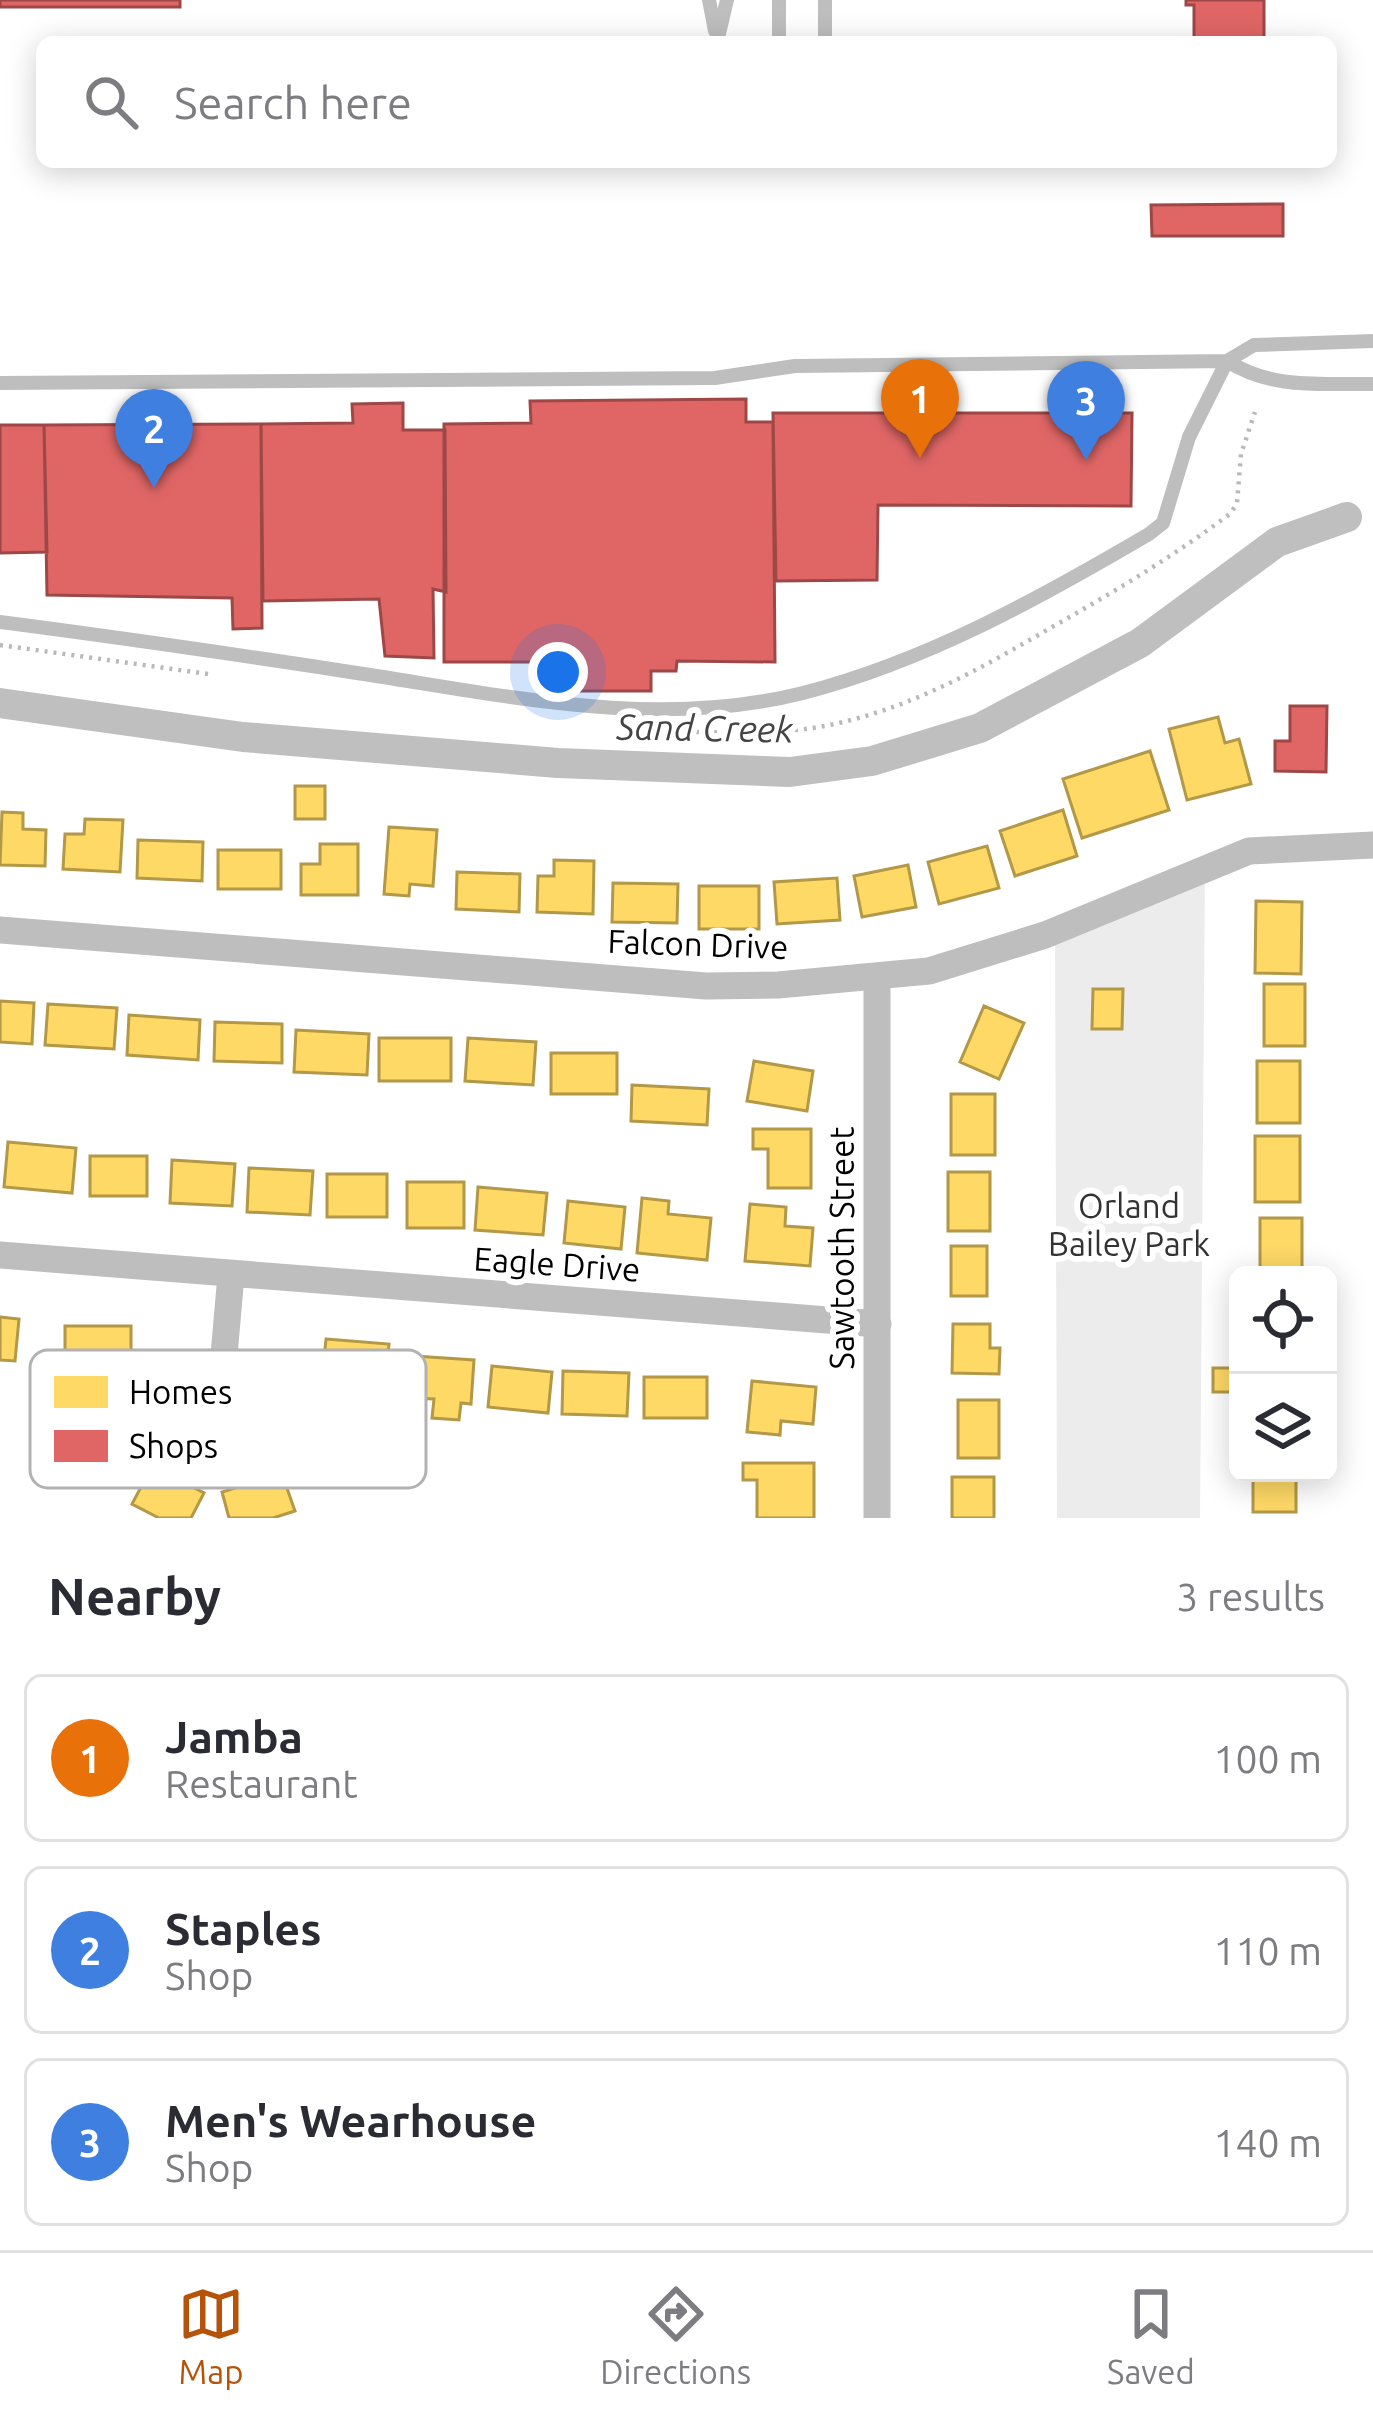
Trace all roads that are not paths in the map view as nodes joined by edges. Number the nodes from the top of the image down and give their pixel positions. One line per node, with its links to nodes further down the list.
1 (710, 0): 5 (lane)
2 (727, 0): 6 (lane)
3 (779, 0): 7 (lane)
4 (825, 0): 8 (lane)
5 (715, 36)
6 (718, 36)
7 (779, 36)
8 (825, 36)
9 (1373, 341): 10 (lane)
10 (1227, 361): 11 (lane); 12 (lane); 13 (lane)
11 (0, 383)
12 (1373, 384)
13 (0, 622)
14 (1373, 845): 16 (street, Falcon Drive)
15 (0, 930): 16 (street, Falcon Drive)
16 (878, 977): 19 (street, Sawtooth Street)
17 (0, 1255): 18 (street, Eagle Drive)
18 (231, 1275): 19 (street, Eagle Drive); 20 (street)
19 (878, 1324): 21 (street, Sawtooth Street)
20 (224, 1350)
21 (877, 1518)

